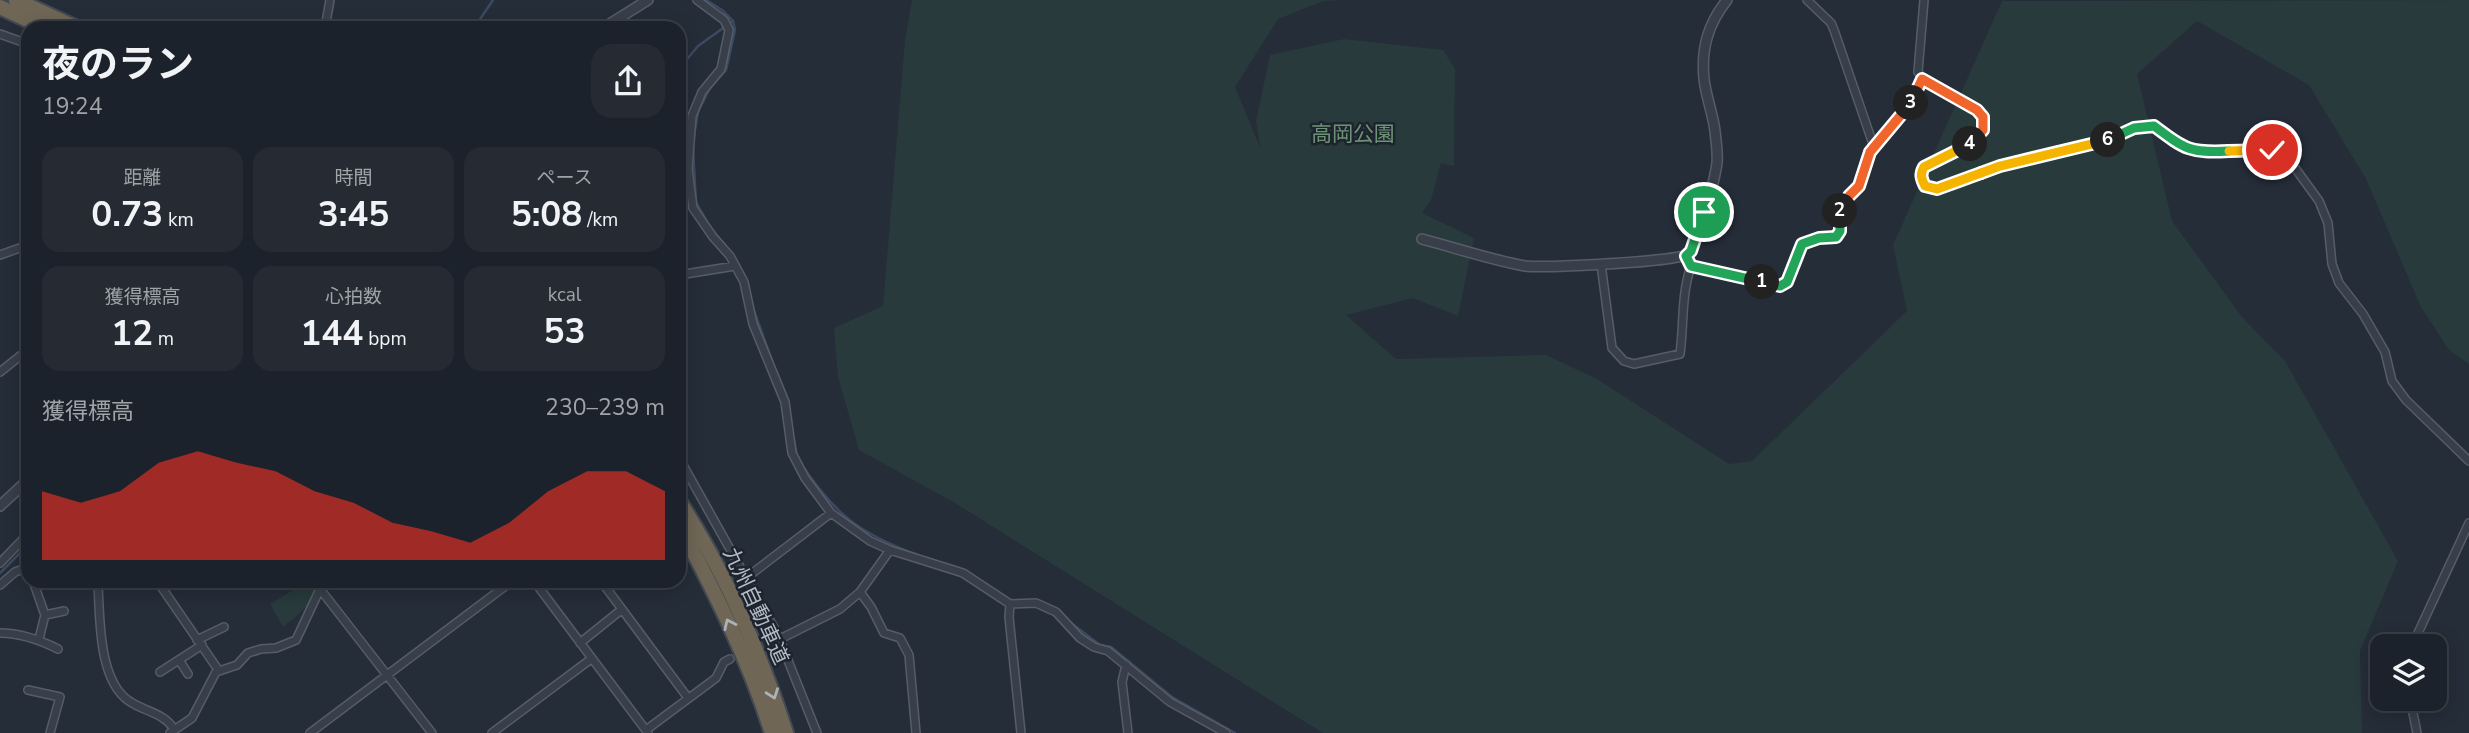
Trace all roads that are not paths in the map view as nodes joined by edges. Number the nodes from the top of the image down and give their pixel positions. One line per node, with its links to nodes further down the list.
1 (16, 0): 10 (highway)
2 (330, 0): 11 (street)
3 (648, 0): 12 (street)
4 (697, 0): 22 (street)
5 (1727, 0): 20 (street)
6 (1807, 0): 16 (street)
7 (1924, 0): 15 (street)
8 (0, 7): 9 (highway)
9 (30, 21)
10 (62, 21)
11 (326, 21)
12 (614, 21)
13 (0, 34): 14 (street)
14 (21, 42)
15 (1922, 79): 16 (street); 27 (street)
16 (1874, 147): 23 (street)
17 (1422, 239): 21 (street)
18 (21, 248): 19 (street)
19 (0, 255)
20 (1686, 256): 21 (street); 23 (street)
21 (1601, 264): 23 (street)
22 (735, 266): 24 (street); 32 (street)
23 (1691, 266)
24 (686, 274)
25 (21, 358): 26 (street)
26 (0, 372)
27 (2469, 461)
28 (686, 471): 39 (street)
29 (21, 486): 30 (street)
30 (0, 506)
31 (686, 512): 80 (highway, 九州自動車道, one-way to 80)
32 (831, 513): 36 (street); 39 (street)
33 (2469, 523): 55 (street)
34 (686, 538): 79 (highway, 九州自動車道, one-way to 34)
35 (21, 541): 37 (street)
36 (890, 550): 48 (street); 49 (street)
37 (0, 563)
38 (21, 570): 40 (street)
39 (746, 578): 56 (street)
40 (0, 586)
41 (35, 588): 52 (street)
42 (98, 588): 73 (street)
43 (162, 588): 59 (street)
44 (503, 588): 69 (street)
45 (539, 588): 60 (street)
46 (606, 588): 50 (street)
47 (320, 589): 66 (street); 69 (street)
48 (860, 592): 56 (street); 82 (street)
49 (1010, 604): 65 (street); 83 (street)
50 (621, 610): 60 (street); 71 (street)
51 (64, 611): 52 (street)
52 (45, 615): 58 (street)
53 (224, 627): 59 (street)
54 (0, 633): 58 (street)
55 (2418, 634)
56 (779, 636): 57 (street); 81 (street)
57 (767, 638)
58 (39, 639): 61 (street)
59 (200, 642): 64 (street); 66 (street)
60 (580, 643): 62 (street)
61 (58, 649)
62 (591, 659): 74 (street); 78 (street)
63 (730, 659): 71 (street)
64 (179, 660): 67 (street); 68 (street)
65 (1125, 665): 84 (street); 85 (street)
66 (219, 671): 73 (street)
67 (160, 672)
68 (188, 674)
69 (387, 674): 76 (street); 77 (street)
70 (28, 690): 75 (street)
71 (688, 698): 74 (street)
72 (2413, 711): 86 (street)
73 (172, 731)
74 (647, 732)
75 (50, 733)
76 (310, 733)
77 (432, 733)
78 (492, 733)
79 (772, 733)
80 (786, 733)
81 (817, 733)
82 (916, 733)
83 (1021, 733)
84 (1128, 733)
85 (1226, 733)
86 (2417, 733)

